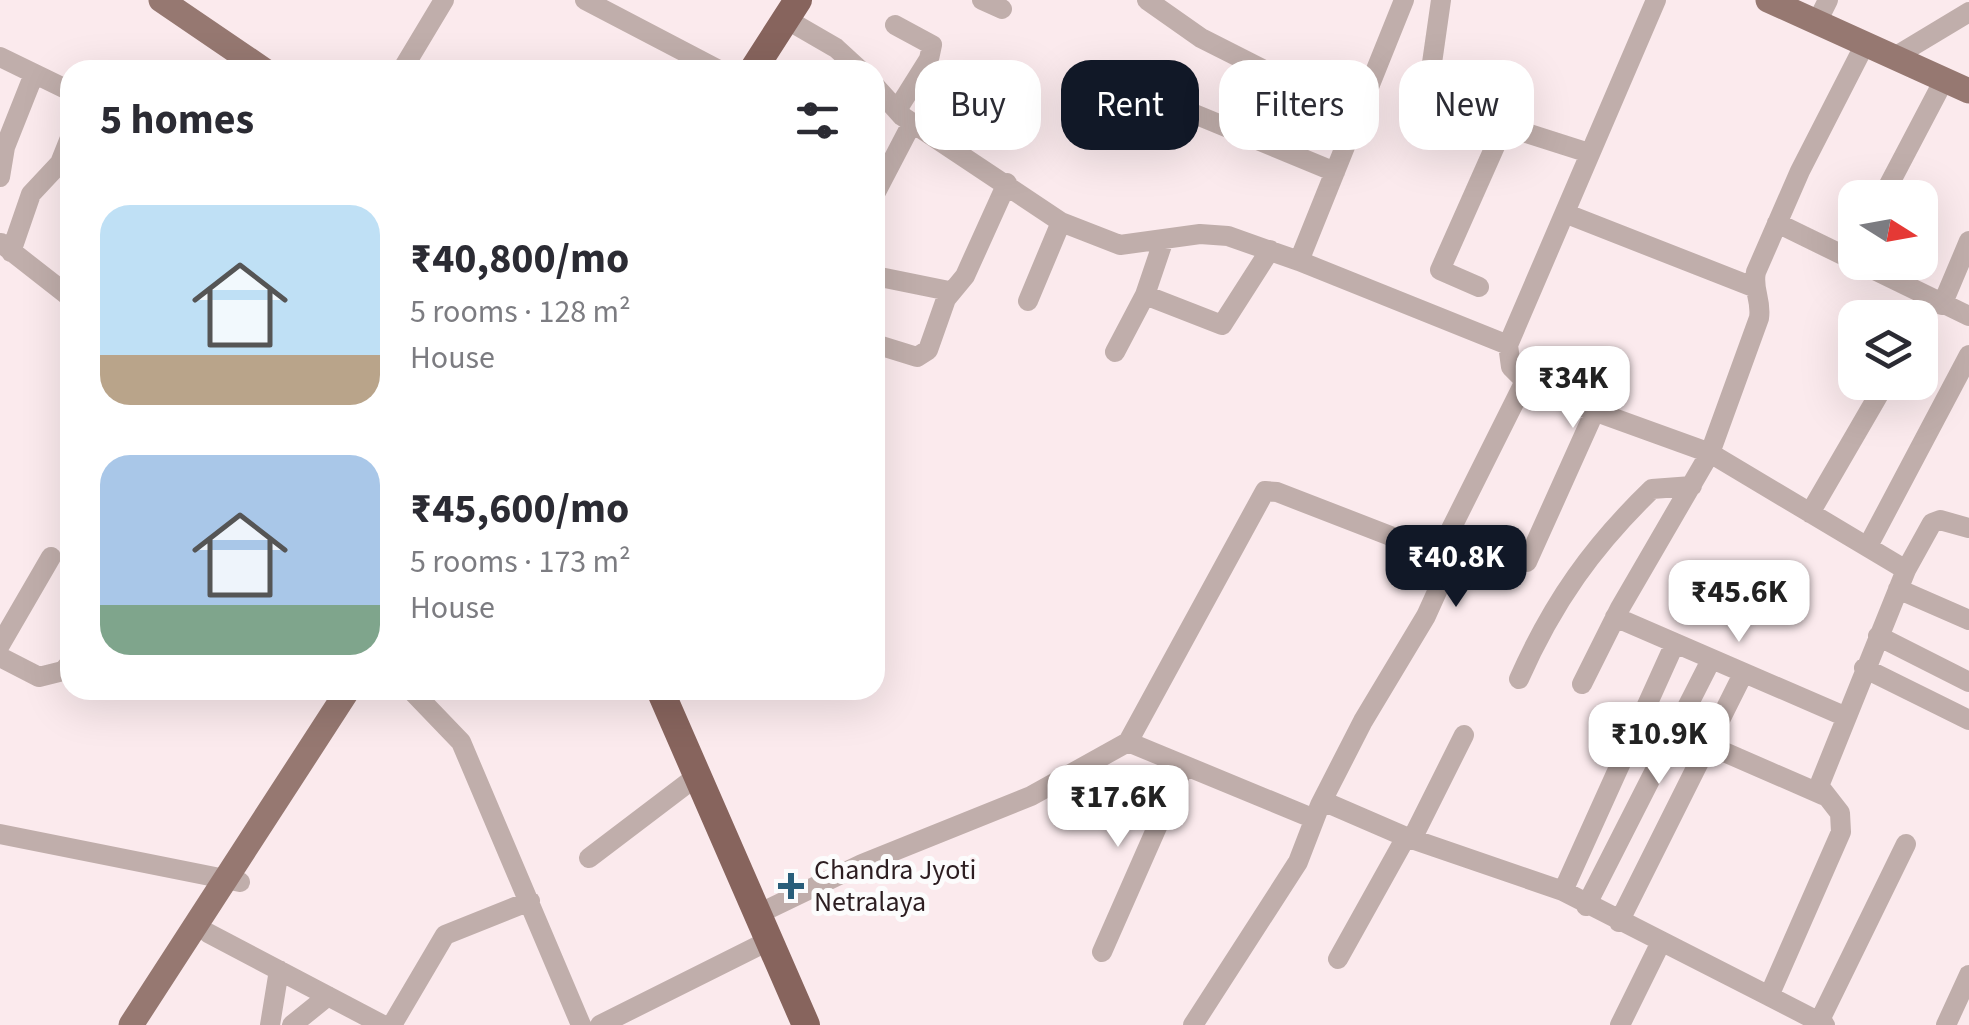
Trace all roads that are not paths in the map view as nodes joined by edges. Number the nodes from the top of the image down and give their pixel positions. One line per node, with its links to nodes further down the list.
1 (161, 0): 17 (main road)
2 (444, 0): 18 (street)
3 (585, 0): 19 (street)
4 (815, 0): 12 (highway)
5 (1147, 0): 23 (street)
6 (1404, 0): 37 (street)
7 (1441, 0): 24 (street)
8 (1656, 0): 34 (street)
9 (1768, 0): 10 (main road)
10 (1822, 11): 14 (main road)
11 (1969, 12): 15 (street)
12 (798, 13): 20 (highway); 21 (highway); 22 (street)
13 (895, 25): 30 (street)
14 (1865, 44): 15 (main road); 43 (street)
15 (1896, 56): 26 (main road)
16 (0, 57): 25 (street)
17 (248, 60)
18 (408, 60)
19 (700, 60)
20 (761, 60)
21 (775, 60)
22 (849, 60)
23 (1244, 60)
24 (1432, 60)
25 (34, 74): 27 (street); 38 (street)
26 (1944, 80): 28 (main road); 39 (street)
27 (60, 86)
28 (1969, 91)
29 (885, 96): 30 (street)
30 (904, 116): 36 (street); 40 (street)
31 (1199, 116): 37 (street)
32 (1534, 136): 34 (street)
33 (1493, 150): 54 (street)
34 (1589, 153): 41 (street)
35 (60, 162): 45 (street)
36 (885, 167)
37 (1336, 172): 49 (street)
38 (0, 177)
39 (1891, 180)
40 (1007, 183): 42 (street); 57 (street)
41 (1568, 214): 53 (street); 62 (street)
42 (1062, 222): 44 (street); 59 (street)
43 (1777, 223): 47 (street); 53 (street)
44 (1164, 239): 46 (street); 58 (street)
45 (5, 247): 56 (street)
46 (1270, 250): 49 (street); 58 (street)
47 (1838, 253)
48 (1967, 254): 60 (street)
49 (1299, 261): 62 (street)
50 (885, 278): 57 (street)
51 (1893, 280): 55 (street)
52 (1912, 280): 55 (street)
53 (1753, 287): 69 (street)
54 (1480, 288)
55 (1909, 288): 60 (street)
56 (60, 290)
57 (949, 292): 63 (street)
58 (1145, 296): 64 (street)
59 (1028, 301)
60 (1942, 305): 61 (street)
61 (1969, 316)
62 (1508, 345): 66 (street)
63 (885, 346)
64 (1115, 352)
65 (1969, 355): 73 (street)
66 (1524, 383): 68 (street); 75 (street)
67 (1876, 400): 71 (street)
68 (1594, 412): 69 (street); 76 (street)
69 (1710, 453): 70 (street); 71 (street)
70 (1692, 486): 78 (street); 88 (street)
71 (1810, 513): 73 (street)
72 (1969, 528): 77 (street)
73 (1869, 544): 77 (street)
74 (51, 556): 82 (street)
75 (1442, 556): 98 (street); 103 (street)
76 (1527, 562)
77 (1902, 580): 79 (street); 80 (street)
78 (1615, 617): 81 (street); 90 (street)
79 (1969, 620)
80 (1878, 636): 85 (street); 89 (street)
81 (1675, 643): 84 (street); 109 (street)
82 (0, 645)
83 (0, 657): 86 (street)
84 (1712, 660): 87 (street); 111 (street)
85 (1864, 668): 95 (street); 96 (street)
86 (60, 671)
87 (1744, 674): 95 (street); 99 (street)
88 (1519, 679)
89 (1969, 682)
90 (1582, 684)
91 (342, 700): 108 (main road)
92 (359, 700): 108 (main road)
93 (421, 700): 110 (street)
94 (664, 700): 101 (highway)
95 (1844, 716): 102 (street)
96 (1969, 720)
97 (1464, 735): 105 (street)
98 (1128, 742): 100 (street); 112 (street)
99 (1708, 745): 102 (street); 113 (street)
100 (1183, 768): 103 (street); 117 (street)
101 (697, 776): 107 (street); 112 (highway)
102 (1823, 796): 122 (street)
103 (1316, 811): 105 (street); 133 (street)
104 (0, 834): 108 (street)
105 (1409, 838): 109 (street); 118 (street)
106 (1906, 844): 123 (street)
107 (589, 858)
108 (233, 880): 114 (main road); 124 (main road)
109 (1563, 891): 111 (street)
110 (530, 900): 129 (street); 130 (street)
111 (1586, 906): 113 (street)
112 (756, 915): 115 (highway)
113 (1619, 922): 116 (street)
114 (208, 932): 119 (street); 125 (main road)
115 (768, 942): 131 (street); 132 (highway)
116 (1661, 942): 122 (street); 134 (street)
117 (1102, 952)
118 (1338, 959)
119 (280, 970): 121 (street); 126 (street)
120 (1969, 975): 135 (street)
121 (328, 996): 127 (street); 128 (street)
122 (1769, 996): 123 (street)
123 (1822, 1024)
124 (130, 1025)
125 (149, 1025)
126 (270, 1025)
127 (292, 1025)
128 (384, 1025)
129 (392, 1025)
130 (581, 1025)
131 (600, 1025)
132 (806, 1025)
133 (1193, 1025)
134 (1620, 1025)
135 (1946, 1025)

